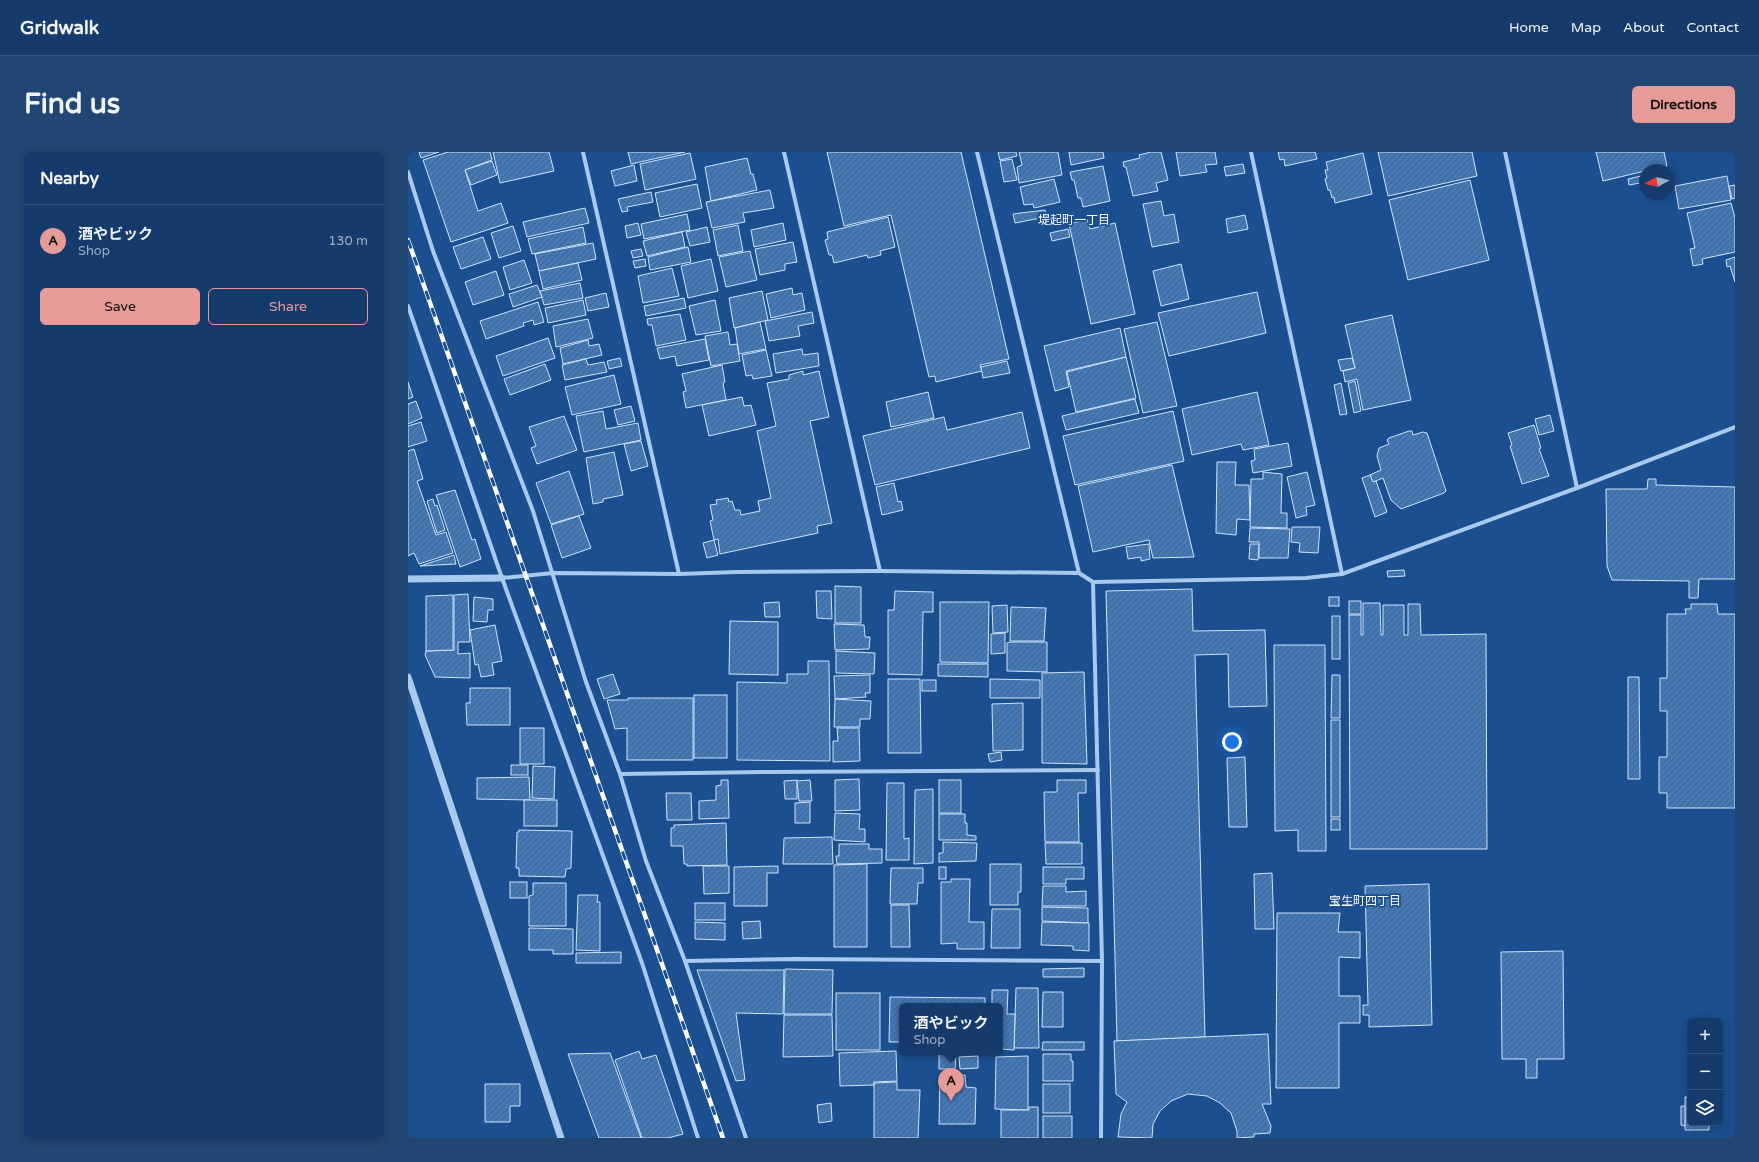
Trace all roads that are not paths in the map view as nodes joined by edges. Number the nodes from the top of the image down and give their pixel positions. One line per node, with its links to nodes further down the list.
1 (583, 152): 13 (street)
2 (784, 152): 10 (street)
3 (977, 152): 12 (street)
4 (1251, 152): 14 (street)
5 (1505, 152): 9 (street)
6 (408, 172): 11 (street)
7 (408, 306): 15 (street)
8 (1735, 427): 9 (street)
9 (1578, 488): 14 (street)
10 (880, 572): 12 (street); 13 (street)
11 (553, 573): 13 (street); 15 (street); 20 (street)
12 (1079, 573): 17 (street)
13 (680, 574)
14 (1342, 574): 17 (street)
15 (502, 578): 16 (street); 24 (street)
16 (408, 579)
17 (1093, 582): 19 (street)
18 (408, 677): 23 (street)
19 (1098, 770): 20 (street); 21 (street)
20 (620, 774): 22 (street)
21 (1102, 961): 22 (street); 26 (street)
22 (685, 962): 25 (street)
23 (561, 1138)
24 (698, 1138)
25 (746, 1138)
26 (1101, 1138)

